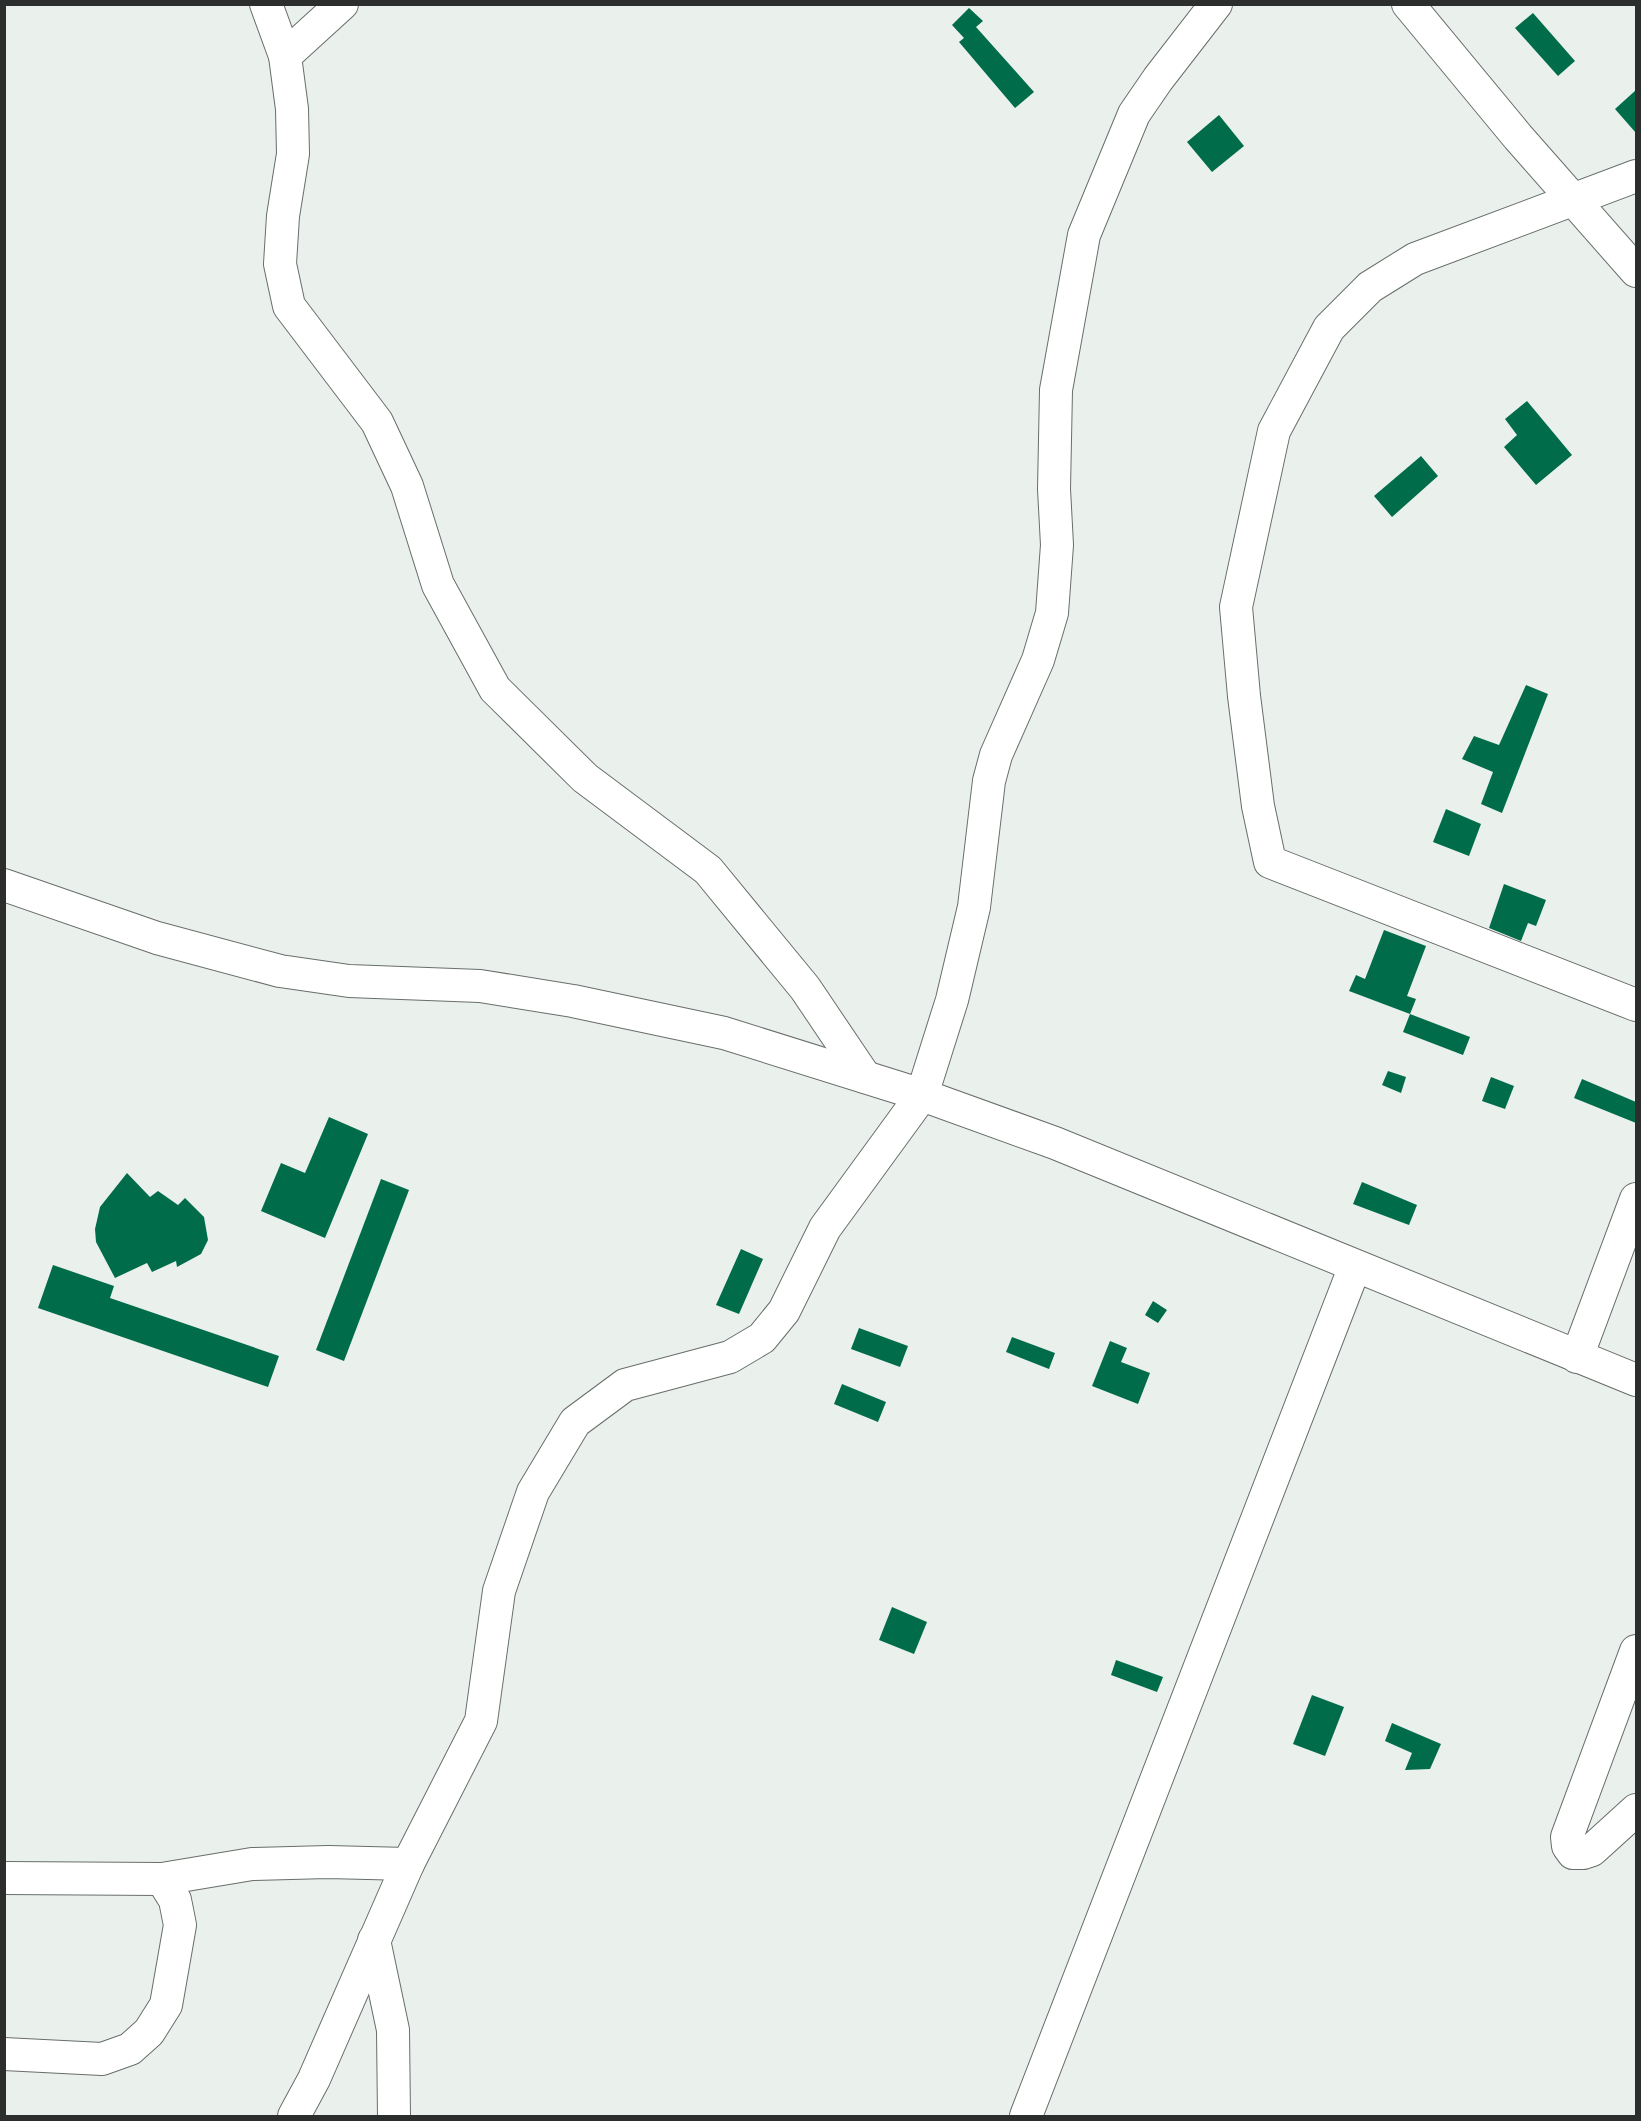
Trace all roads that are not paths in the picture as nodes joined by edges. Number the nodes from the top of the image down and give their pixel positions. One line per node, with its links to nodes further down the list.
1 (266, 4): 5 (street)
2 (342, 4): 5 (street)
3 (1216, 4): 12 (street)
4 (1407, 4): 7 (street)
5 (285, 56): 11 (street)
6 (1636, 176): 7 (street)
7 (1572, 198): 8 (street); 10 (street)
8 (1636, 271)
9 (4, 885): 11 (street)
10 (1636, 1005)
11 (865, 1077): 12 (street)
12 (922, 1095): 14 (street); 19 (street)
13 (1636, 1199): 15 (street)
14 (1355, 1266): 15 (street); 26 (street)
15 (1577, 1357): 16 (street)
16 (1636, 1380)
17 (1636, 1651): 18 (street)
18 (1636, 1810)
19 (408, 1864): 21 (street); 22 (street)
20 (4, 1878): 21 (street)
21 (162, 1879): 23 (street)
22 (374, 1940): 24 (street); 25 (street)
23 (4, 2054)
24 (294, 2116)
25 (394, 2116)
26 (1026, 2116)

